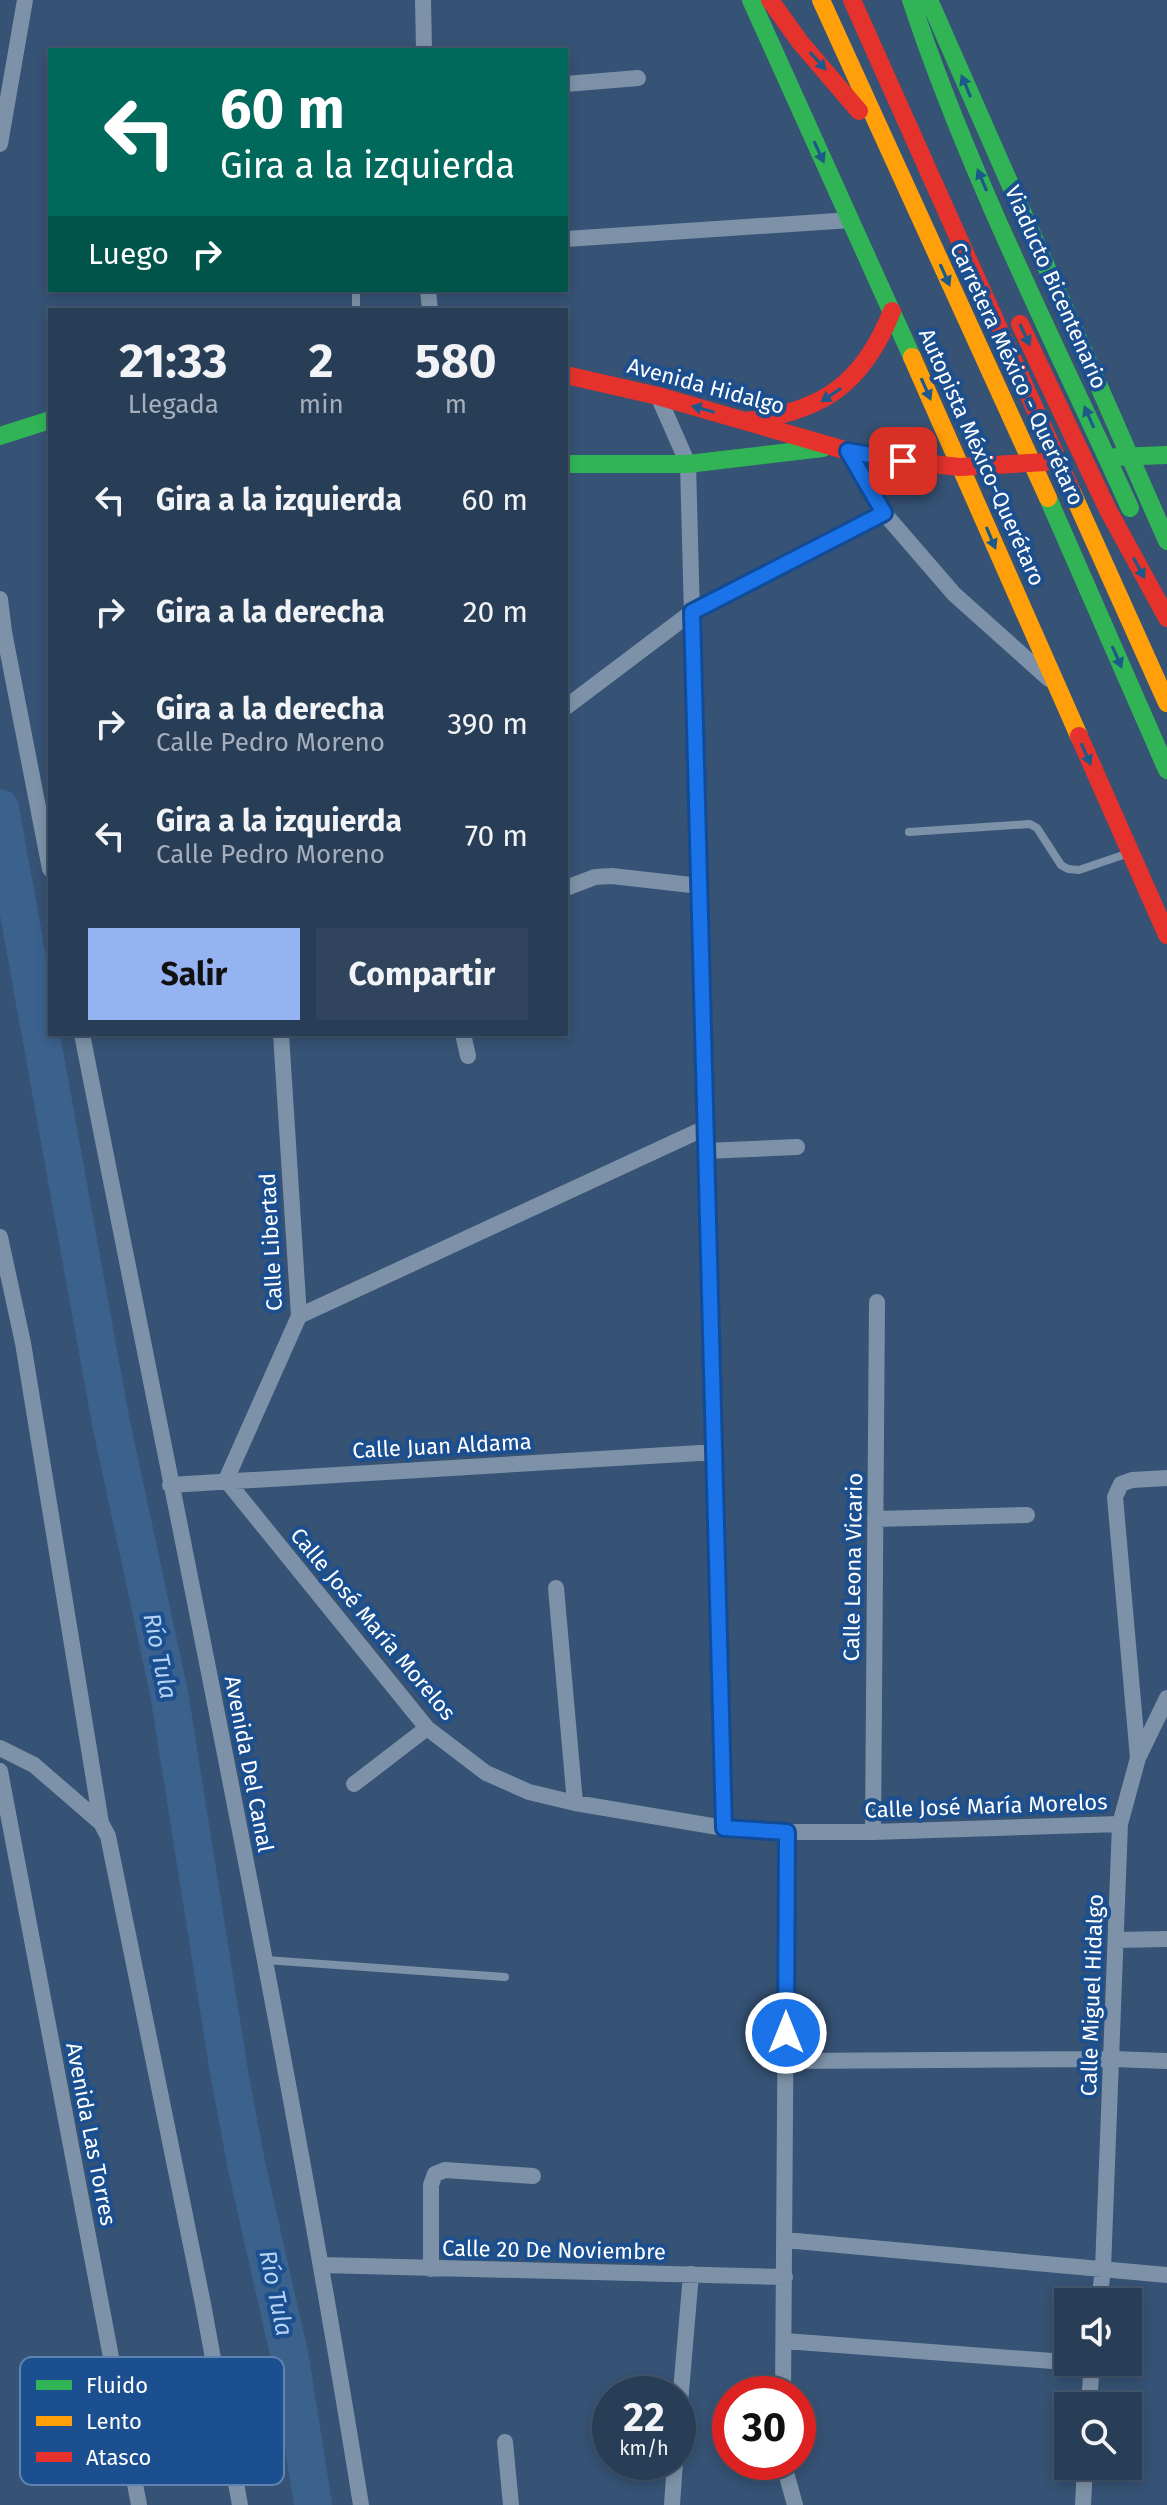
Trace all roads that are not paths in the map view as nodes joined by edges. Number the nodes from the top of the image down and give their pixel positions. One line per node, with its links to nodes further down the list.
1 (25, 0): 14 (street)
2 (423, 0): 10 (street)
3 (751, 0): 11 (main road, Autopista México-Querétaro)
4 (762, 0): 11 (main road)
5 (770, 0): 35 (main road, one-way to 35)
6 (821, 0): 39 (main road, Carretera México - Querétaro, one-way to 39)
7 (852, 0): 37 (main road, Carretera México - Querétaro)
8 (911, 0): 32 (main road, Viaducto Bicentenario, one-way to 8)
9 (929, 0): 26 (main road, one-way to 9)
10 (424, 48)
11 (775, 55): 15 (main road, Autopista México-Querétaro, one-way to 15)
12 (638, 78): 13 (street)
13 (568, 84)
14 (0, 144)
15 (851, 220): 16 (street); 17 (main road, Autopista México-Querétaro)
16 (568, 239)
17 (892, 311): 21 (main road, one-way to 21); 29 (main road, Autopista México-Querétaro, one-way to 29)
18 (568, 375): 19 (main road, Avenida Hidalgo)
19 (658, 396): 21 (main road, Avenida Hidalgo, one-way to 19); 28 (street)
20 (48, 421): 22 (main road)
21 (745, 421): 24 (main road, Avenida Hidalgo)
22 (7, 434): 23 (main road)
23 (48, 435)
24 (840, 449): 28 (main road, Avenida Hidalgo); 29 (main road, Avenida Hidalgo); 30 (street)
25 (1167, 455): 26 (main road, Avenida Hidalgo)
26 (1130, 457): 29 (main road, Avenida Hidalgo); 31 (main road)
27 (568, 464): 28 (main road, Avenida Hidalgo)
28 (688, 464): 34 (street)
29 (960, 467): 36 (main road, Autopista México-Querétaro, one-way to 36)
30 (884, 513): 34 (street); 36 (street)
31 (1167, 541)
32 (1167, 590)
33 (0, 599): 42 (street)
34 (692, 612): 38 (street); 43 (street)
35 (1167, 618)
36 (1054, 683): 41 (main road, Autopista México-Querétaro, one-way to 41)
37 (1167, 703)
38 (568, 705)
39 (1167, 770)
40 (909, 832): 41 (lane)
41 (1130, 853): 45 (main road, Autopista México-Querétaro)
42 (48, 859)
43 (700, 886): 44 (street); 50 (street)
44 (568, 887)
45 (1167, 935)
46 (82, 1036): 59 (street, Avenida Del Canal)
47 (281, 1036): 55 (street, Calle Libertad)
48 (463, 1036): 49 (street)
49 (468, 1056)
50 (705, 1128): 52 (street); 55 (street)
51 (797, 1147): 52 (street)
52 (705, 1151): 56 (street)
53 (0, 1237): 70 (street)
54 (877, 1302): 61 (street, Calle Leona Vicario)
55 (299, 1316): 58 (street, Calle Libertad)
56 (716, 1452): 58 (street, Calle Juan Aldama); 72 (street)
57 (1167, 1478): 66 (street)
58 (226, 1480): 59 (street, Calle Juan Aldama); 64 (street, Calle José María Morelos)
59 (170, 1485): 77 (street, Avenida Del Canal)
60 (1027, 1515): 61 (street)
61 (875, 1519): 74 (street, Calle Leona Vicario)
62 (556, 1588): 69 (street)
63 (1167, 1698): 66 (street, Calle Miguel Hidalgo)
64 (427, 1728): 68 (street); 69 (street, Calle José María Morelos)
65 (0, 1748): 70 (street)
66 (1138, 1758): 71 (street, Calle Miguel Hidalgo)
67 (0, 1771): 92 (street, Avenida Las Torres)
68 (354, 1784)
69 (575, 1803): 72 (street, Calle José María Morelos)
70 (101, 1823): 93 (street)
71 (1120, 1824): 74 (street, Calle José María Morelos); 76 (street, Calle Miguel Hidalgo)
72 (724, 1828): 73 (street, Calle José María Morelos)
73 (787, 1832): 74 (street, Calle José María Morelos); 80 (street)
74 (873, 1832)
75 (1167, 1939): 76 (street)
76 (1116, 1940): 79 (street, Calle Miguel Hidalgo)
77 (266, 1960): 78 (lane); 84 (street, Avenida Del Canal)
78 (505, 1977)
79 (1113, 2059): 80 (street); 81 (street); 86 (street, Calle Miguel Hidalgo)
80 (786, 2061): 83 (street)
81 (1167, 2061)
82 (533, 2176): 85 (street)
83 (785, 2240): 86 (street); 89 (street)
84 (322, 2265): 85 (street, Calle 20 De Noviembre); 105 (street, Avenida Del Canal)
85 (431, 2269): 87 (street, Calle 20 De Noviembre)
86 (1103, 2269): 88 (street); 90 (street, Calle Miguel Hidalgo)
87 (691, 2274): 89 (street, Calle 20 De Noviembre); 95 (street)
88 (1167, 2275)
89 (785, 2277): 91 (street)
90 (1101, 2288)
91 (785, 2341): 94 (street); 96 (street)
92 (111, 2357)
93 (211, 2357)
94 (1054, 2360)
95 (682, 2376)
96 (784, 2376)
97 (505, 2442): 106 (street)
98 (674, 2480): 107 (street)
99 (788, 2480): 108 (street)
100 (1084, 2480): 109 (street)
101 (135, 2485): 103 (street, Avenida Las Torres)
102 (236, 2485): 104 (street)
103 (139, 2505)
104 (240, 2505)
105 (361, 2505)
106 (511, 2505)
107 (672, 2505)
108 (795, 2505)
109 (1083, 2505)

